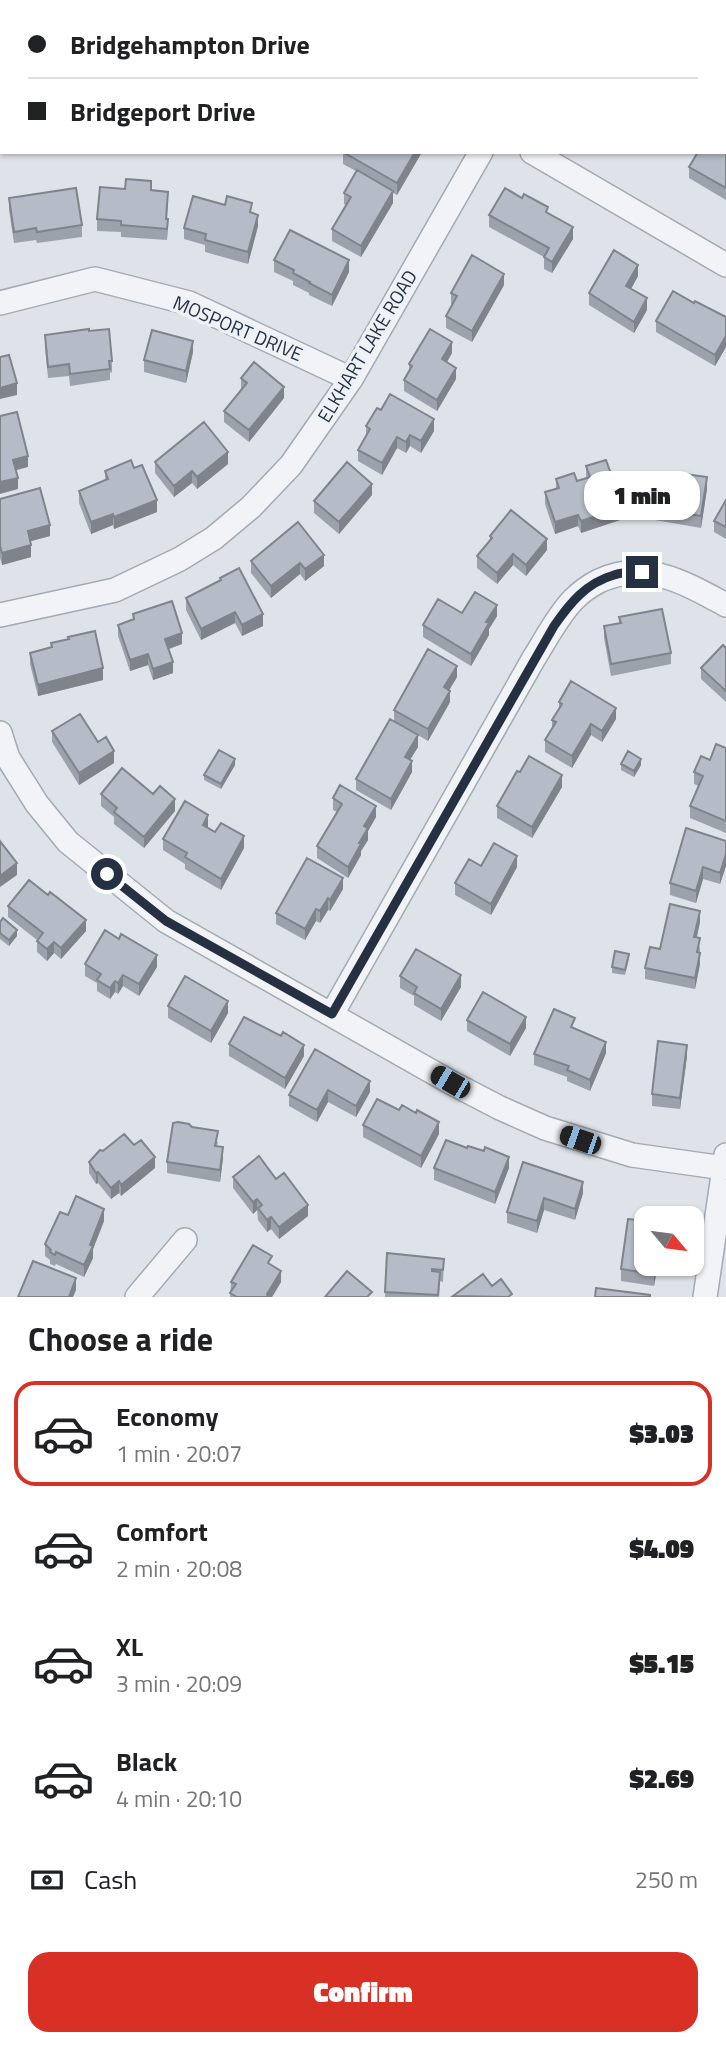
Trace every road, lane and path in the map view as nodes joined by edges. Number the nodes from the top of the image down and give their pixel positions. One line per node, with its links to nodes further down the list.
1 (480, 154): 5 (street, ELKHART LAKE ROAD)
2 (535, 154): 3 (street)
3 (726, 265)
4 (0, 303): 5 (street, MOSPORT DRIVE)
5 (351, 379): 7 (street, ELKHART LAKE ROAD)
6 (726, 605): 9 (street)
7 (0, 615)
8 (0, 733): 9 (street)
9 (332, 1014): 10 (street)
10 (725, 1160): 12 (street)
11 (186, 1240): 13 (street)
12 (712, 1292)
13 (136, 1297)

